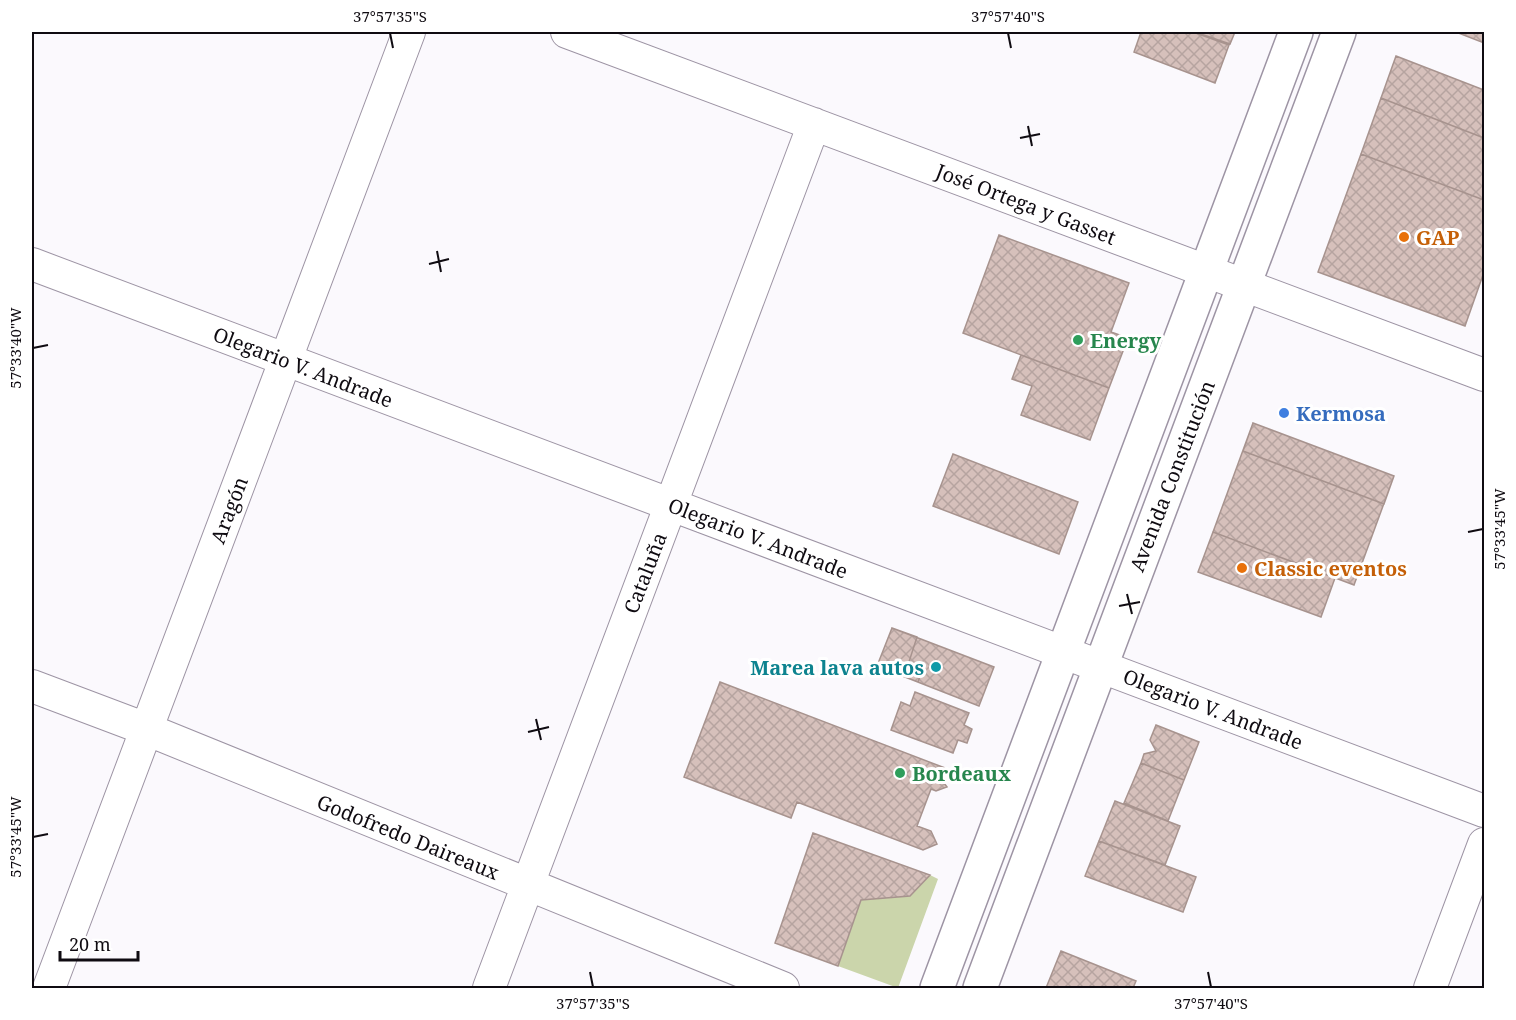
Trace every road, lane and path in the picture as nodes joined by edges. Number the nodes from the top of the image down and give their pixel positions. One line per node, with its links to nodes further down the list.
1 (409, 32): 9 (street, Aragón)
2 (567, 32): 5 (street, José Ortega y Gasset)
3 (1296, 32): 7 (main road, Avenida Constitución)
4 (1340, 32): 8 (main road, Avenida Constitución)
5 (814, 124): 7 (street, José Ortega y Gasset); 11 (street, Cataluña)
6 (32, 264): 9 (street, Olegario V. Andrade)
7 (1206, 272): 8 (street, José Ortega y Gasset); 12 (main road, Avenida Constitución)
8 (1244, 286): 10 (street, José Ortega y Gasset); 13 (main road, Avenida Constitución)
9 (286, 360): 11 (street, Olegario V. Andrade); 15 (street, Aragón)
10 (1485, 375)
11 (671, 505): 12 (street, Olegario V. Andrade); 18 (street, Cataluña)
12 (1063, 653): 13 (street, Olegario V. Andrade); 22 (main road, Avenida Constitución)
13 (1101, 667): 16 (street, Olegario V. Andrade); 23 (main road, Avenida Constitución)
14 (32, 686): 15 (street, Godofredo Daireaux)
15 (146, 729): 18 (street, Godofredo Daireaux); 19 (street, Aragón)
16 (1485, 811)
17 (1485, 844): 24 (street)
18 (527, 886): 20 (street, Cataluña); 21 (street, Godofredo Daireaux)
19 (49, 988)
20 (489, 988)
21 (783, 988)
22 (937, 988)
23 (980, 988)
24 (1430, 988)

